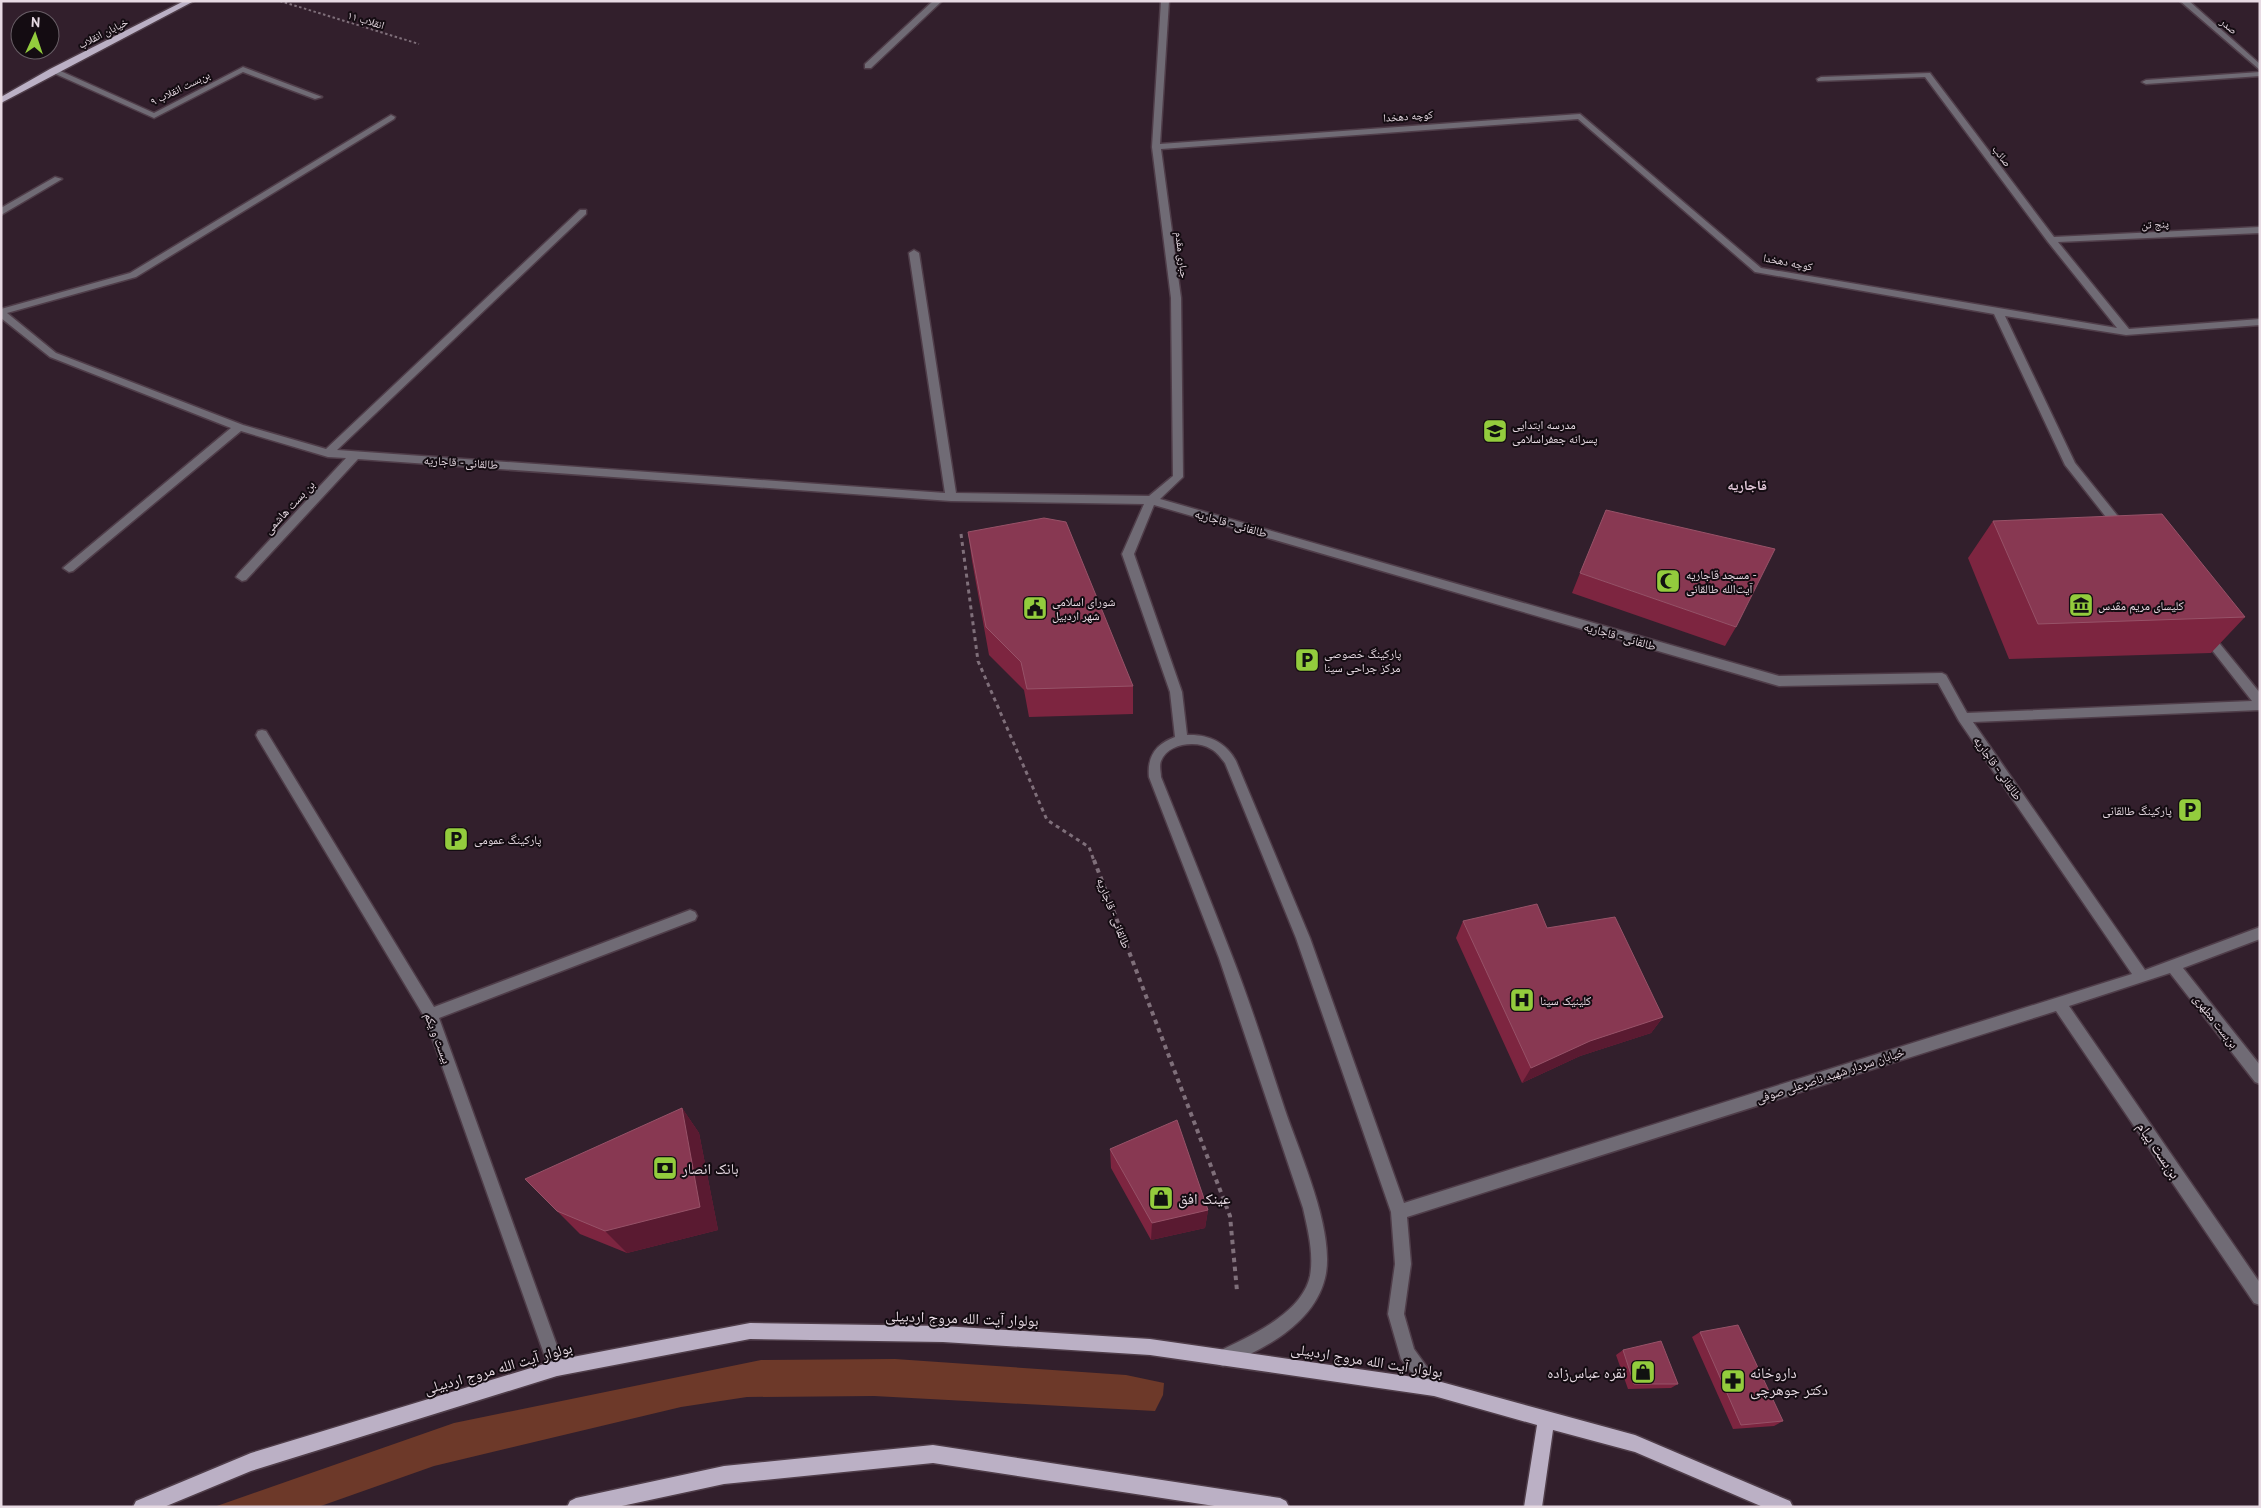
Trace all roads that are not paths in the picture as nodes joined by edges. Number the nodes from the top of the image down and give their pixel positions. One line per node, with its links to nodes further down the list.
1 (190, 1): 7 (main road, خیابان انقلاب)
2 (938, 1): 5 (street)
3 (1165, 1): 14 (street, جباری مقدم)
4 (2184, 1): 6 (street, صدر)
5 (868, 66)
6 (2260, 68)
7 (53, 72): 11 (street, بن‌بست انقلاب ۹); 12 (main road, خیابان انقلاب)
8 (2260, 74): 10 (street)
9 (1821, 79): 19 (street, صائب)
10 (2146, 82)
11 (318, 98)
12 (1, 101)
13 (391, 117): 22 (street)
14 (1156, 147): 21 (street, کوچه دهخدا); 29 (street, جباری مقدم)
15 (58, 179): 16 (street)
16 (1, 212)
17 (583, 212): 26 (street)
18 (2260, 230): 19 (street, پنج تن)
19 (2051, 240): 24 (street, صائب)
20 (914, 253): 28 (street)
21 (1998, 312): 24 (street, کوچه دهخدا); 30 (street)
22 (1, 313): 25 (street, طالقانی - قاجاریه)
23 (2260, 322): 24 (street, کوچه دهخدا)
24 (2126, 332)
25 (239, 427): 26 (street, طالقانی - قاجاریه); 31 (street)
26 (328, 453): 27 (street, طالقانی - قاجاریه)
27 (355, 455): 28 (street, طالقانی - قاجاریه); 32 (street, بن بست هاشمی)
28 (951, 496): 29 (street, طالقانی - قاجاریه)
29 (1151, 500): 35 (street, طالقانی - قاجاریه); 37 (street)
30 (2125, 534)
31 (69, 568)
32 (242, 577)
33 (2199, 626): 34 (street)
34 (2260, 703): 35 (street)
35 (1963, 718): 41 (street, طالقانی - قاجاریه)
36 (262, 735): 43 (street, بیست و یکم)
37 (1182, 741): 45 (street); 47 (street)
38 (690, 916): 43 (street)
39 (2260, 933): 40 (street, خیابان سردار شهید ناصرعلی صوفی)
40 (2172, 965): 41 (street, خیابان سردار شهید ناصرعلی صوفی); 44 (street, بن‌بست مطهری)
41 (2142, 977): 42 (street, خیابان سردار شهید ناصرعلی صوفی)
42 (2059, 1004): 45 (street, خیابان سردار شهید ناصرعلی صوفی); 46 (street, بن‌بست پیام)
43 (431, 1015): 48 (street, بیست و یکم)
44 (2260, 1078)
45 (1399, 1212): 49 (street)
46 (2260, 1297)
47 (1223, 1358): 48 (main road, بولوار آیت الله مروج اردبیلی); 49 (main road, بولوار آیت الله مروج اردبیلی)
48 (557, 1368): 51 (main road, بولوار آیت الله مروج اردبیلی)
49 (1434, 1388): 50 (main road, بولوار آیت الله مروج اردبیلی)
50 (1546, 1418): 54 (main road); 55 (main road, بولوار آیت الله مروج اردبیلی)
51 (142, 1507)
52 (576, 1507): 53 (main road)
53 (1280, 1507)
54 (1533, 1507)
55 (1784, 1507)

